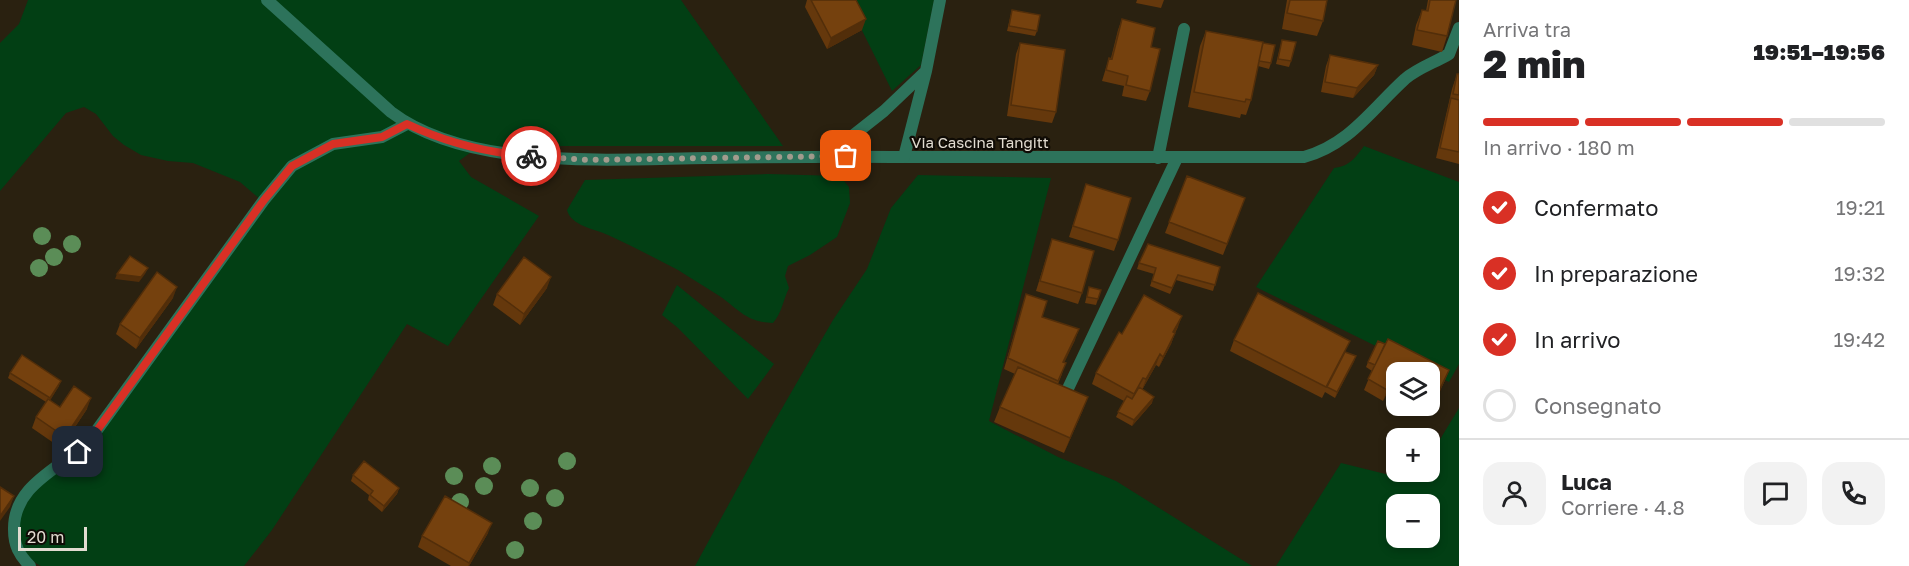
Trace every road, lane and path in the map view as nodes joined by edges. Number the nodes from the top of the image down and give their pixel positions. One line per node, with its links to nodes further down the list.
1 (267, 0): 6 (street, Via Cascina Tangitt)
2 (940, 0): 5 (street)
3 (1459, 28): 10 (street, Via Cascina Tangitt)
4 (1184, 29): 9 (street)
5 (926, 71): 7 (street); 8 (street)
6 (407, 124): 7 (street, Via Cascina Tangitt); 12 (street)
7 (827, 156): 8 (street, Via Cascina Tangitt)
8 (904, 157): 9 (street, Via Cascina Tangitt)
9 (1158, 158): 10 (street, Via Cascina Tangitt)
10 (1177, 158): 11 (street)
11 (1064, 397)
12 (30, 566)

